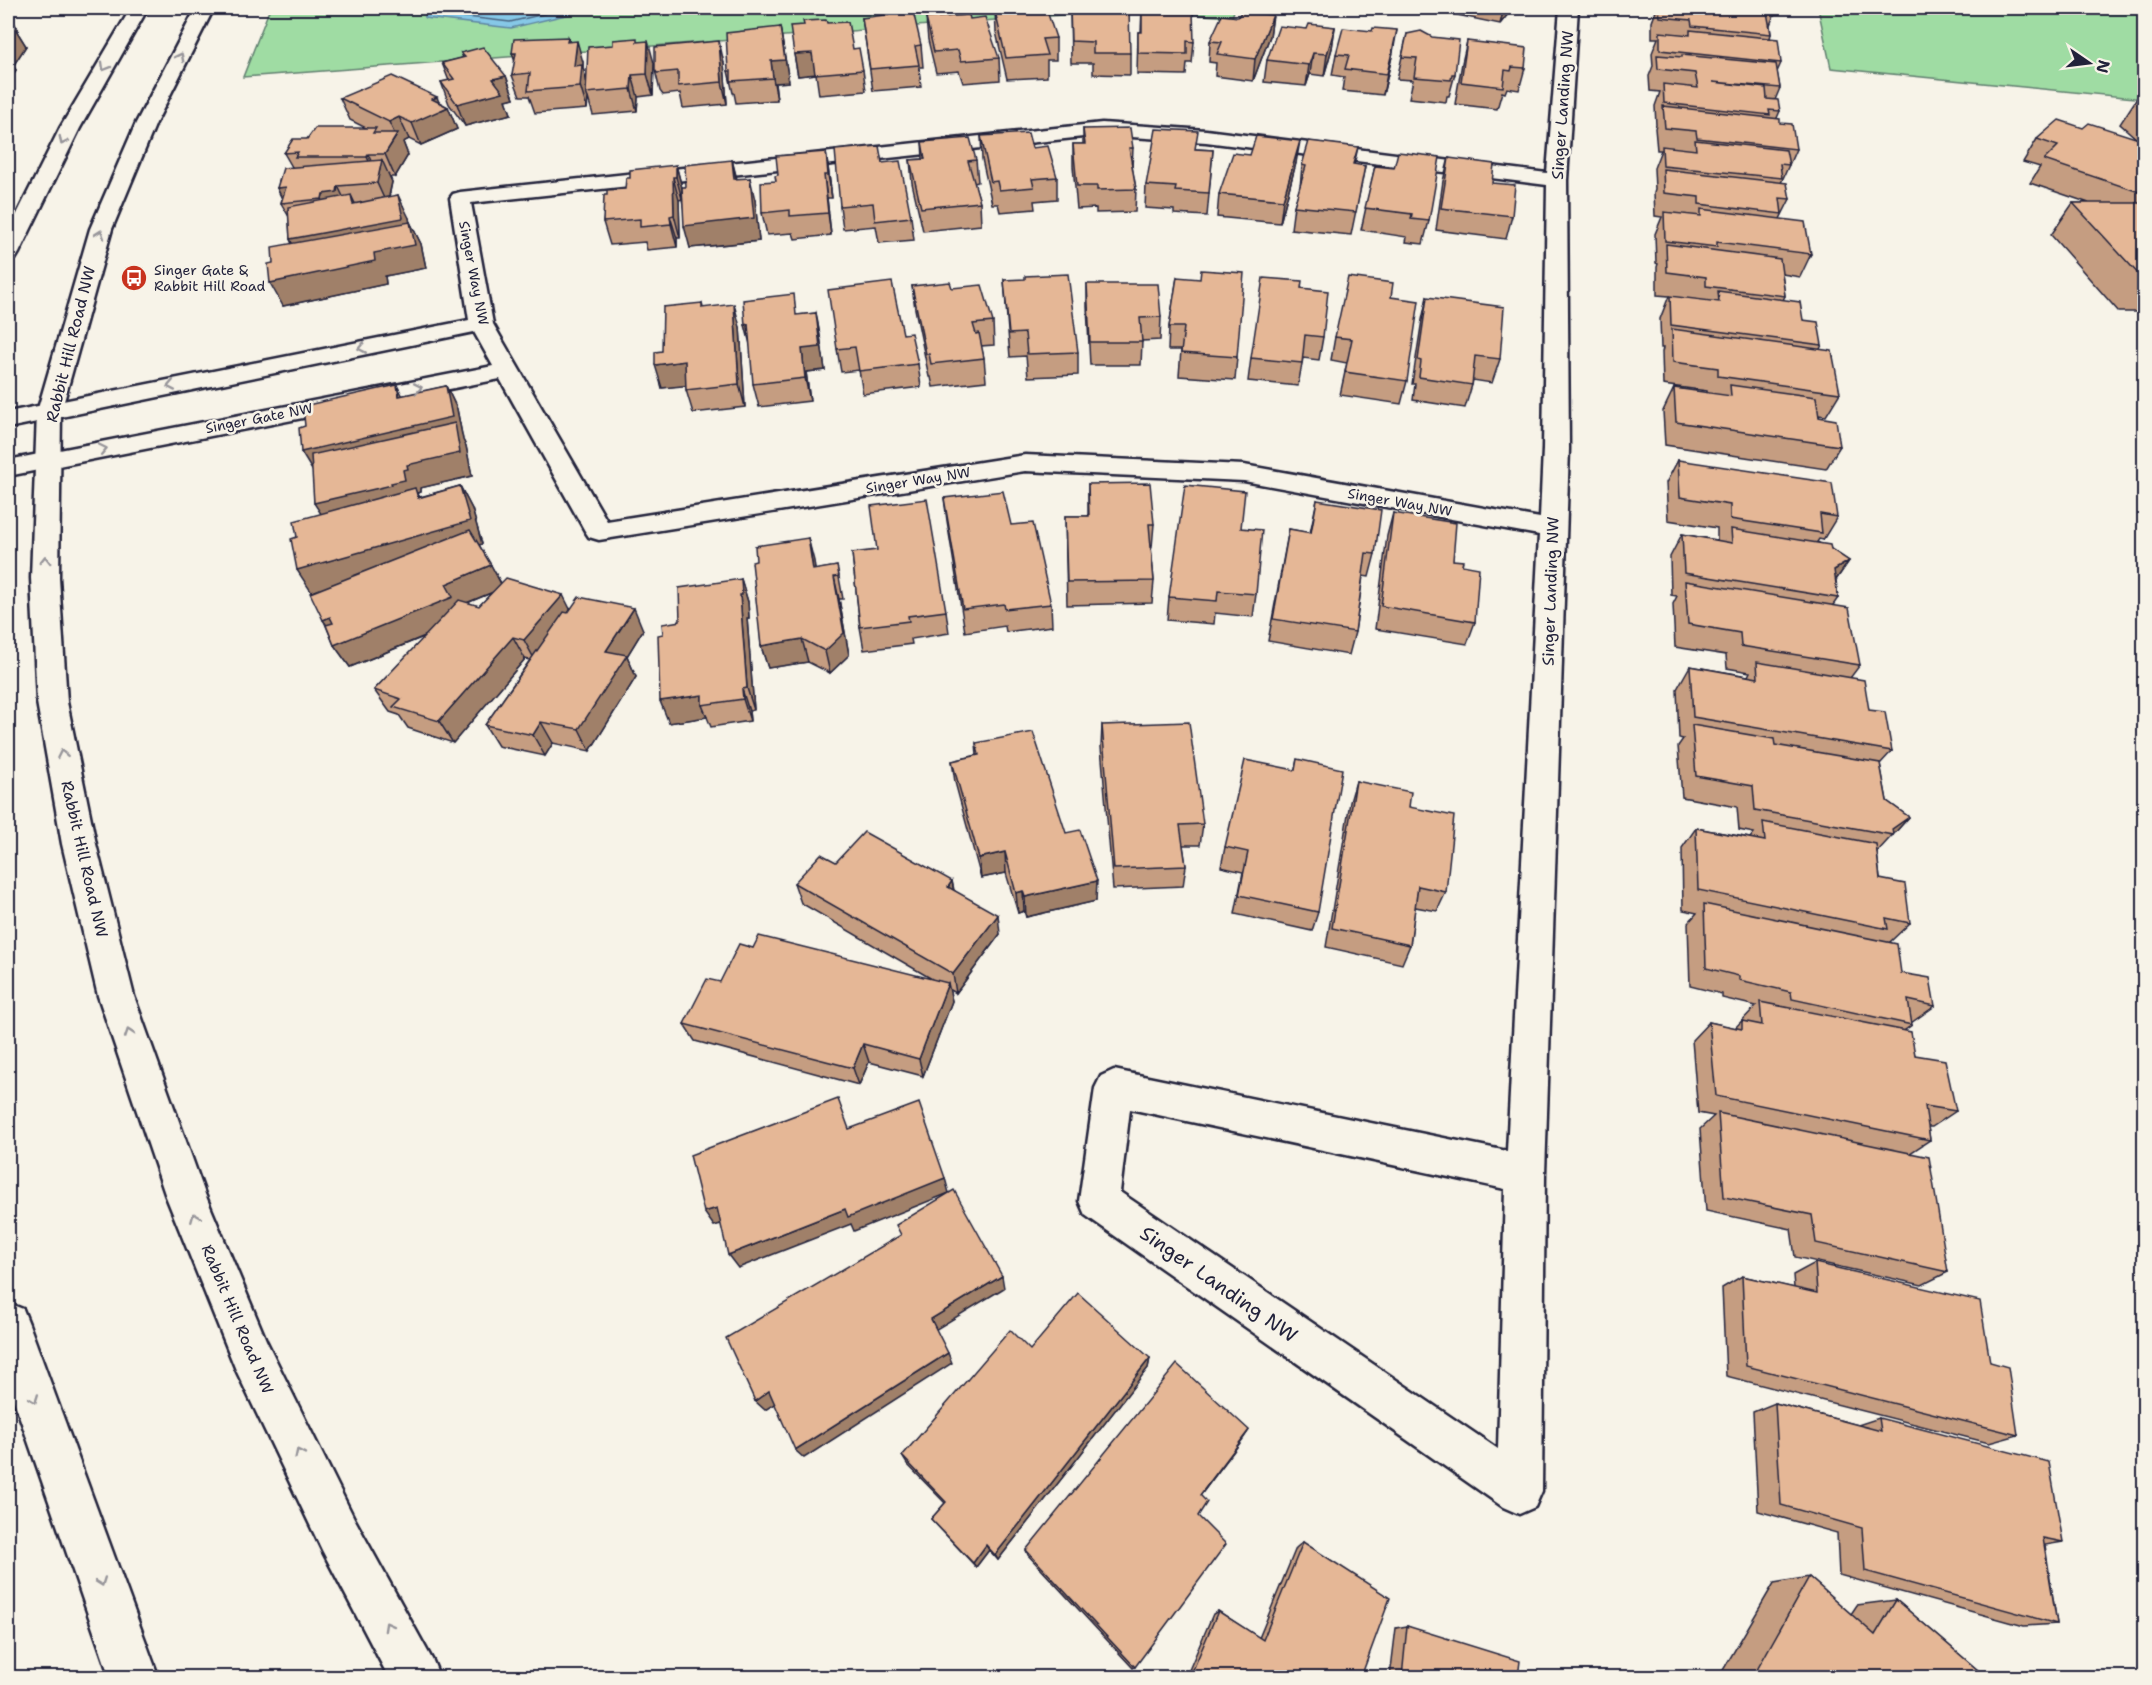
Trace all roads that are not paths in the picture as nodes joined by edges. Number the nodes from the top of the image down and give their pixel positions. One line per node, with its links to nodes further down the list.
1 (139, 8): 5 (street, one-way to 5)
2 (205, 8): 8 (street, Rabbit Hill Road NW, one-way to 2)
3 (1569, 8): 4 (street, Singer Landing NW)
4 (1557, 180): 6 (street, Singer Way NW); 11 (street, Singer Landing NW)
5 (8, 253)
6 (481, 324): 7 (street, Singer Way NW); 8 (street, one-way to 8)
7 (508, 370): 10 (street, Singer Gate NW, one-way to 7); 11 (street, Singer Way NW)
8 (49, 411): 9 (street); 10 (street, Rabbit Hill Road NW)
9 (8, 420)
10 (27, 464): 15 (street, Rabbit Hill Road NW, one-way to 10)
11 (1553, 529): 12 (street, Singer Landing NW)
12 (1525, 1174): 12 (street, Singer Landing NW)
13 (8, 1324): 14 (street, one-way to 14)
14 (135, 1677)
15 (416, 1677)

